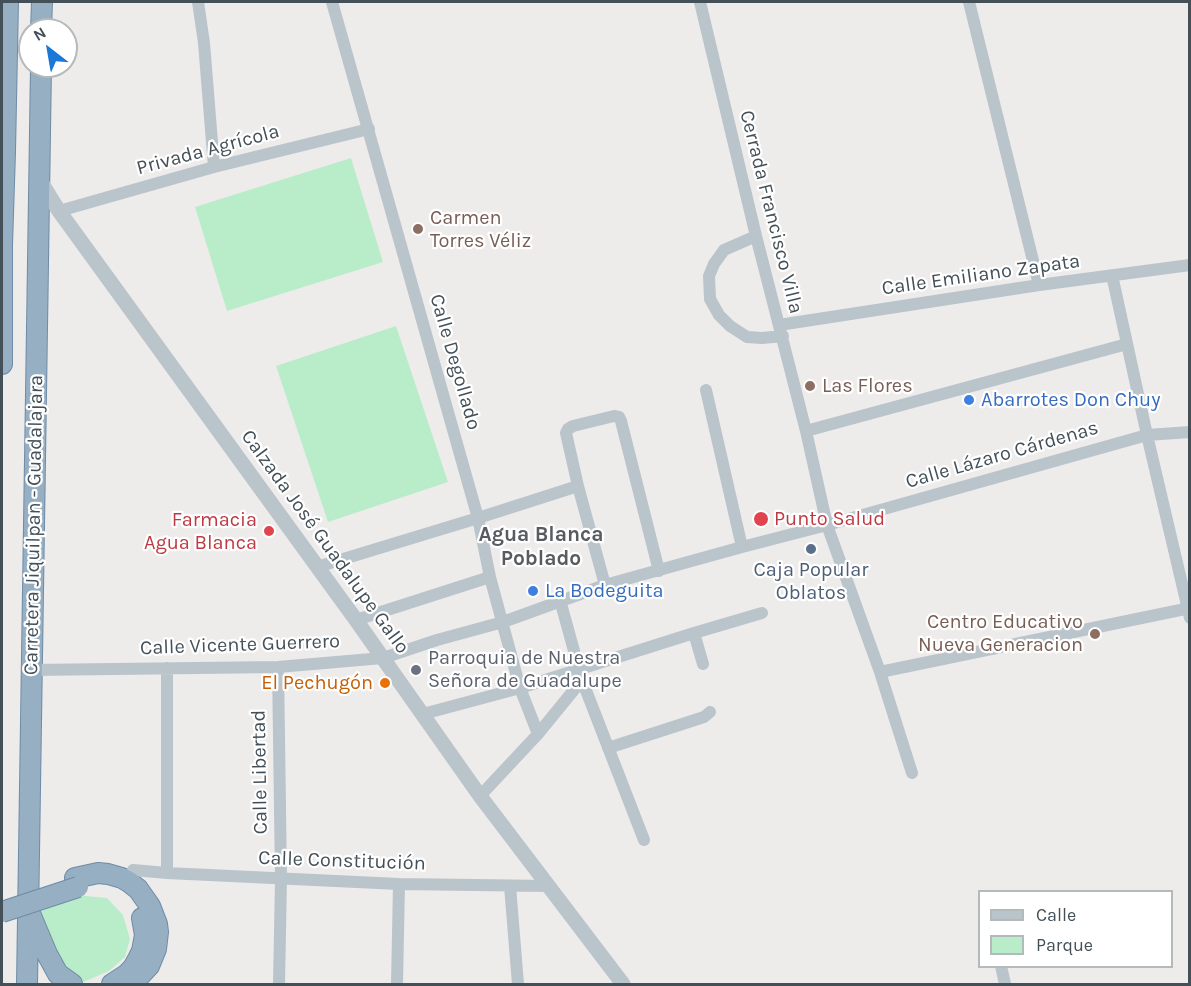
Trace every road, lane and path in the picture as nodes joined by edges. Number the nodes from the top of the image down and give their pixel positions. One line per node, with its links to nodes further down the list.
1 (8, 2): 10 (highway, Carretera Jiquilpan - Guadalajara)
2 (42, 2): 7 (highway)
3 (198, 2): 11 (street)
4 (332, 2): 9 (street, Calle Degollado)
5 (700, 2): 14 (street, Cerrada Francisco Villa)
6 (969, 2): 17 (street)
7 (41, 18)
8 (41, 78): 12 (highway, Carretera Jiquilpan - Guadalajara)
9 (369, 129): 11 (street, Privada Agrícola); 26 (street, Calle Degollado)
10 (3, 152): 20 (highway, Carretera Jiquilpan - Guadalajara)
11 (214, 167): 13 (street, Privada Agrícola)
12 (39, 178): 13 (street, Calzada José Guadalupe Gallo); 43 (highway, Carretera Jiquilpan - Guadalajara)
13 (59, 211): 29 (street, Calzada José Guadalupe Gallo)
14 (756, 236): 18 (street, Cerrada Francisco Villa); 18 (street, Calle Emiliano Zapata)
15 (1190, 265): 16 (street, Calle Emiliano Zapata)
16 (1112, 275): 17 (street, Calle Emiliano Zapata); 19 (street)
17 (1039, 285): 18 (street, Calle Emiliano Zapata)
18 (781, 330): 22 (street, Cerrada Francisco Villa)
19 (1127, 344): 22 (street); 24 (street)
20 (2, 364)
21 (706, 390): 28 (street)
22 (806, 431): 27 (street, Cerrada Francisco Villa)
23 (1190, 432): 24 (street, Calle Lázaro Cárdenas)
24 (1147, 435): 27 (street, Calle Lázaro Cárdenas); 34 (street)
25 (578, 486): 26 (street); 30 (street); 32 (street)
26 (478, 518): 29 (street); 31 (street, Calle Degollado)
27 (827, 525): 28 (street, Calle Vicente Guerrero); 44 (street, Cerrada Francisco Villa)
28 (742, 547): 30 (street, Calle Vicente Guerrero)
29 (317, 567): 36 (street, Calzada José Guadalupe Gallo)
30 (659, 571): 32 (street, Calle Vicente Guerrero)
31 (490, 577): 36 (street); 37 (street, Calle Degollado)
32 (605, 585): 33 (street, Calle Vicente Guerrero)
33 (560, 600): 37 (street, Calle Vicente Guerrero); 45 (street)
34 (1189, 612): 44 (street)
35 (762, 614): 38 (street)
36 (356, 620): 39 (street, Calzada José Guadalupe Gallo)
37 (503, 622): 39 (street, Calle Vicente Guerrero); 46 (street, Calle Degollado)
38 (694, 633): 40 (street); 45 (street)
39 (383, 658): 41 (street, Calle Vicente Guerrero); 48 (street, Calzada José Guadalupe Gallo)
40 (703, 664)
41 (278, 667): 42 (street, Calle Vicente Guerrero); 56 (street, Calle Libertad)
42 (167, 668): 43 (street, Calle Vicente Guerrero); 55 (street)
43 (31, 670): 62 (highway, Carretera Jiquilpan - Guadalajara)
44 (880, 672): 51 (street, Cerrada Francisco Villa)
45 (580, 675): 46 (street); 49 (street); 50 (street)
46 (520, 688): 48 (street); 49 (street, Calle Degollado)
47 (710, 712): 50 (street)
48 (423, 714): 52 (street, Calzada José Guadalupe Gallo)
49 (538, 734): 52 (street)
50 (608, 748): 53 (street)
51 (912, 773)
52 (480, 796): 60 (street, Calzada José Guadalupe Gallo)
53 (644, 840)
54 (133, 870): 55 (street, Calle Constitución)
55 (167, 873): 56 (street, Calle Constitución)
56 (281, 879): 58 (street, Calle Constitución); 69 (street, Calle Libertad)
57 (76, 882): 61 (highway); 63 (highway, bridge); 67 (highway); 68 (highway)
58 (399, 884): 59 (street, Calle Constitución); 70 (street)
59 (510, 886): 60 (street, Calle Constitución); 71 (street)
60 (549, 886): 72 (street, Calzada José Guadalupe Gallo)
61 (2, 900)
62 (28, 906): 65 (highway, Carretera Jiquilpan - Guadalajara); 66 (highway)
63 (2, 912)
64 (1001, 968): 73 (street)
65 (27, 984)
66 (72, 984)
67 (112, 984)
68 (132, 984)
69 (279, 984)
70 (397, 984)
71 (518, 984)
72 (623, 984)
73 (1005, 984)

